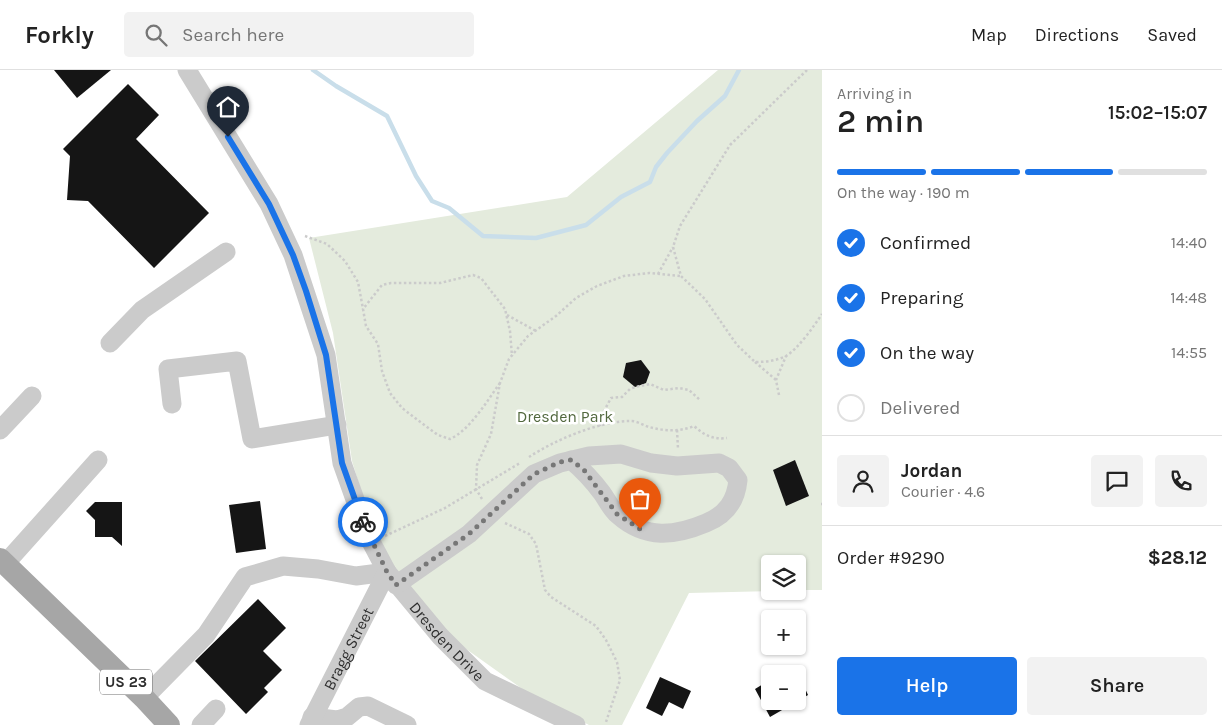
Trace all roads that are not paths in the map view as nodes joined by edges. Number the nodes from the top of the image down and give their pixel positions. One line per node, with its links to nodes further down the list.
1 (188, 70): 6 (street, Dresden Drive)
2 (226, 252): 3 (street)
3 (110, 342)
4 (32, 396): 7 (street)
5 (172, 404): 6 (street)
6 (337, 425): 11 (street, Dresden Drive)
7 (0, 430)
8 (98, 460): 10 (street)
9 (571, 460): 9 (street); 11 (street)
10 (2, 562): 12 (main road, US 23)
11 (391, 578): 12 (street); 14 (street, Bragg Street); 18 (street, Dresden Drive)
12 (144, 698): 15 (main road, US 23)
13 (216, 709): 16 (street)
14 (311, 721): 17 (street)
15 (169, 725)
16 (201, 725)
17 (407, 725)
18 (576, 725)

